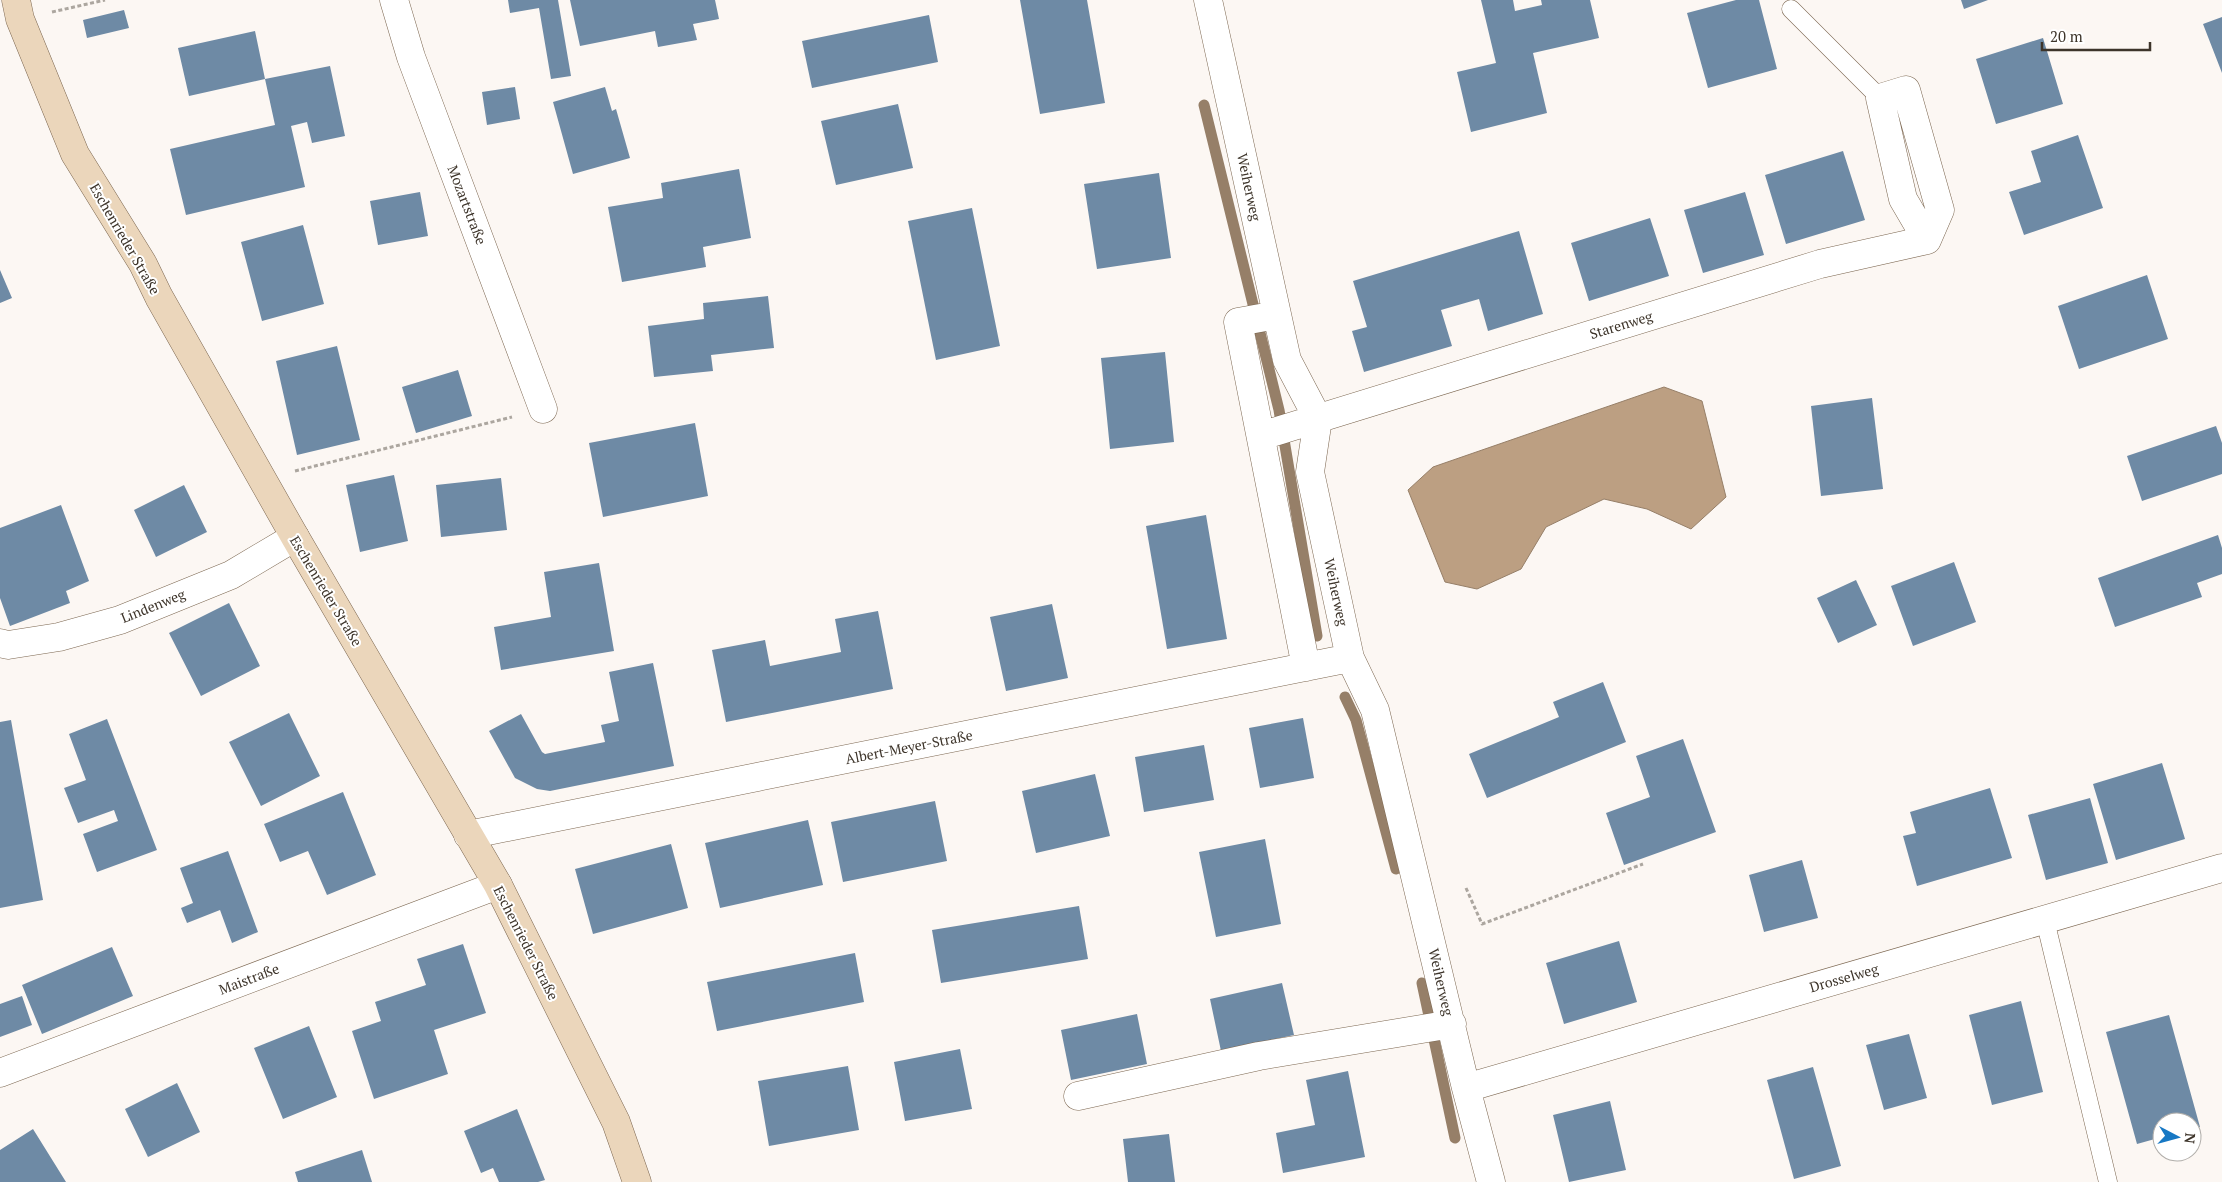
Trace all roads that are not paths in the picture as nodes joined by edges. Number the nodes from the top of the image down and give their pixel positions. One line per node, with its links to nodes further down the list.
1 (16, 0): 10 (street, Eschenrieder Straße)
2 (394, 0): 7 (street, Mozartstraße)
3 (1208, 0): 6 (street, Weiherweg)
4 (1791, 9): 5 (lane)
5 (1880, 98): 8 (street, Starenweg)
6 (1265, 317): 8 (street, Weiherweg); 9 (street)
7 (543, 409)
8 (1309, 422): 9 (street, Starenweg); 12 (street, Weiherweg)
9 (1265, 435): 13 (street)
10 (295, 537): 11 (street, Lindenweg); 14 (street, Eschenrieder Straße)
11 (0, 643)
12 (1350, 658): 13 (street, Albert-Meyer-Straße); 18 (street, Weiherweg)
13 (1306, 667): 14 (street, Albert-Meyer-Straße)
14 (468, 835): 16 (street, Eschenrieder Straße)
15 (2222, 868): 17 (street, Drosselweg)
16 (498, 884): 19 (street, Maistraße); 22 (street, Eschenrieder Straße)
17 (2045, 920): 20 (street, Drosselweg); 24 (lane)
18 (1437, 1026): 20 (street, Weiherweg); 21 (street)
19 (0, 1073)
20 (1466, 1088): 23 (street, Weiherweg)
21 (1078, 1096)
22 (637, 1182)
23 (1491, 1182)
24 (2108, 1182)

